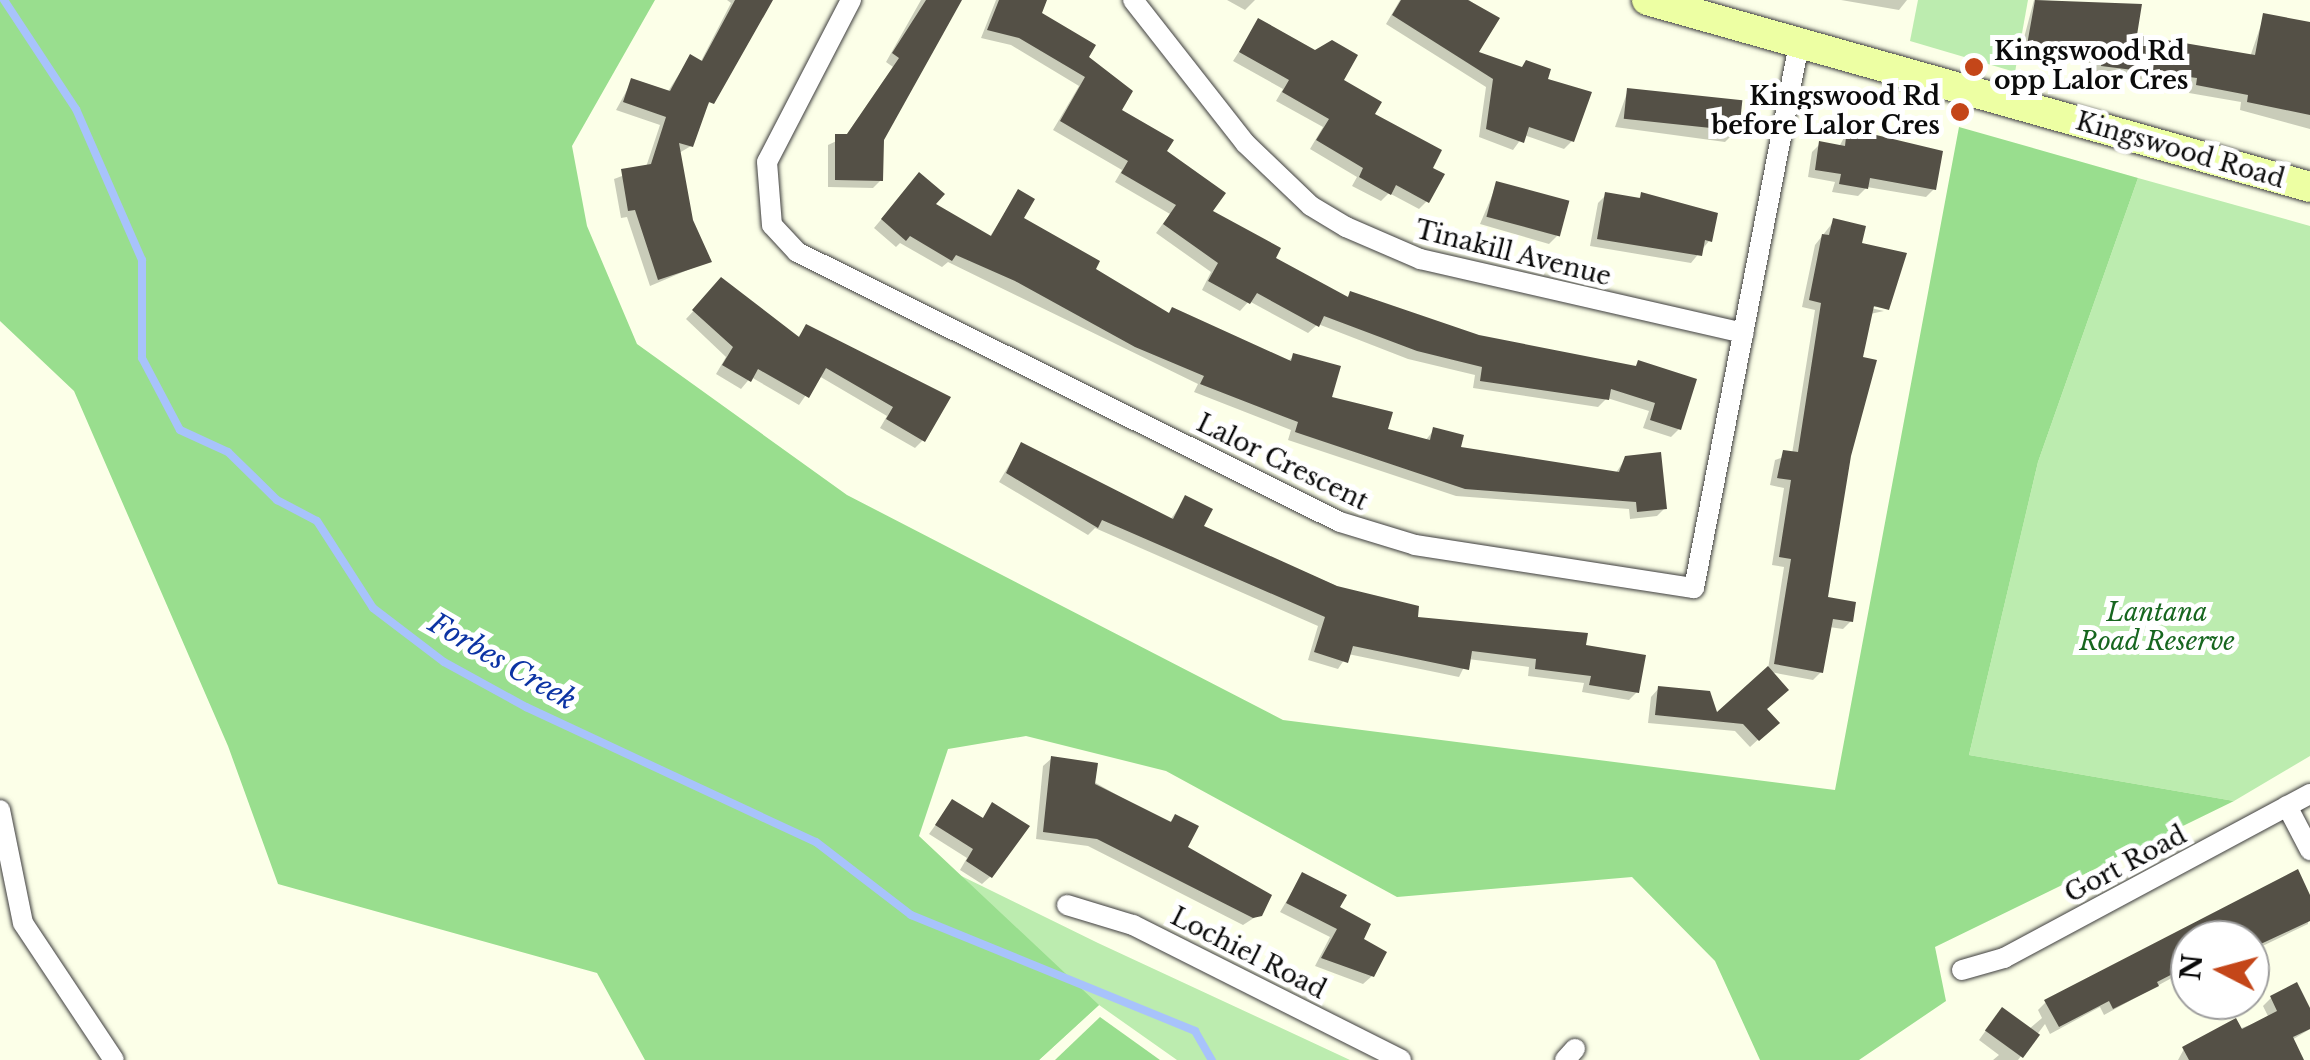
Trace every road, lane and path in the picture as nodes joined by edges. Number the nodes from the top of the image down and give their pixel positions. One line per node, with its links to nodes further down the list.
1 (851, 0): 6 (street, Lalor Crescent)
2 (1133, 0): 6 (street, Tinakill Avenue)
3 (1647, 0): 4 (street, Kingswood Road)
4 (1799, 44): 5 (street, Kingswood Road); 6 (street, Lalor Crescent)
5 (2310, 187)
6 (1744, 333)
7 (2310, 794): 8 (street, Gort Road)
8 (2287, 806): 10 (street); 13 (street, Gort Road)
9 (0, 810): 11 (street)
10 (2310, 850)
11 (7, 898): 14 (street)
12 (1067, 905): 15 (street, Lochiel Road)
13 (1962, 970)
14 (114, 1060)
15 (1401, 1060)

